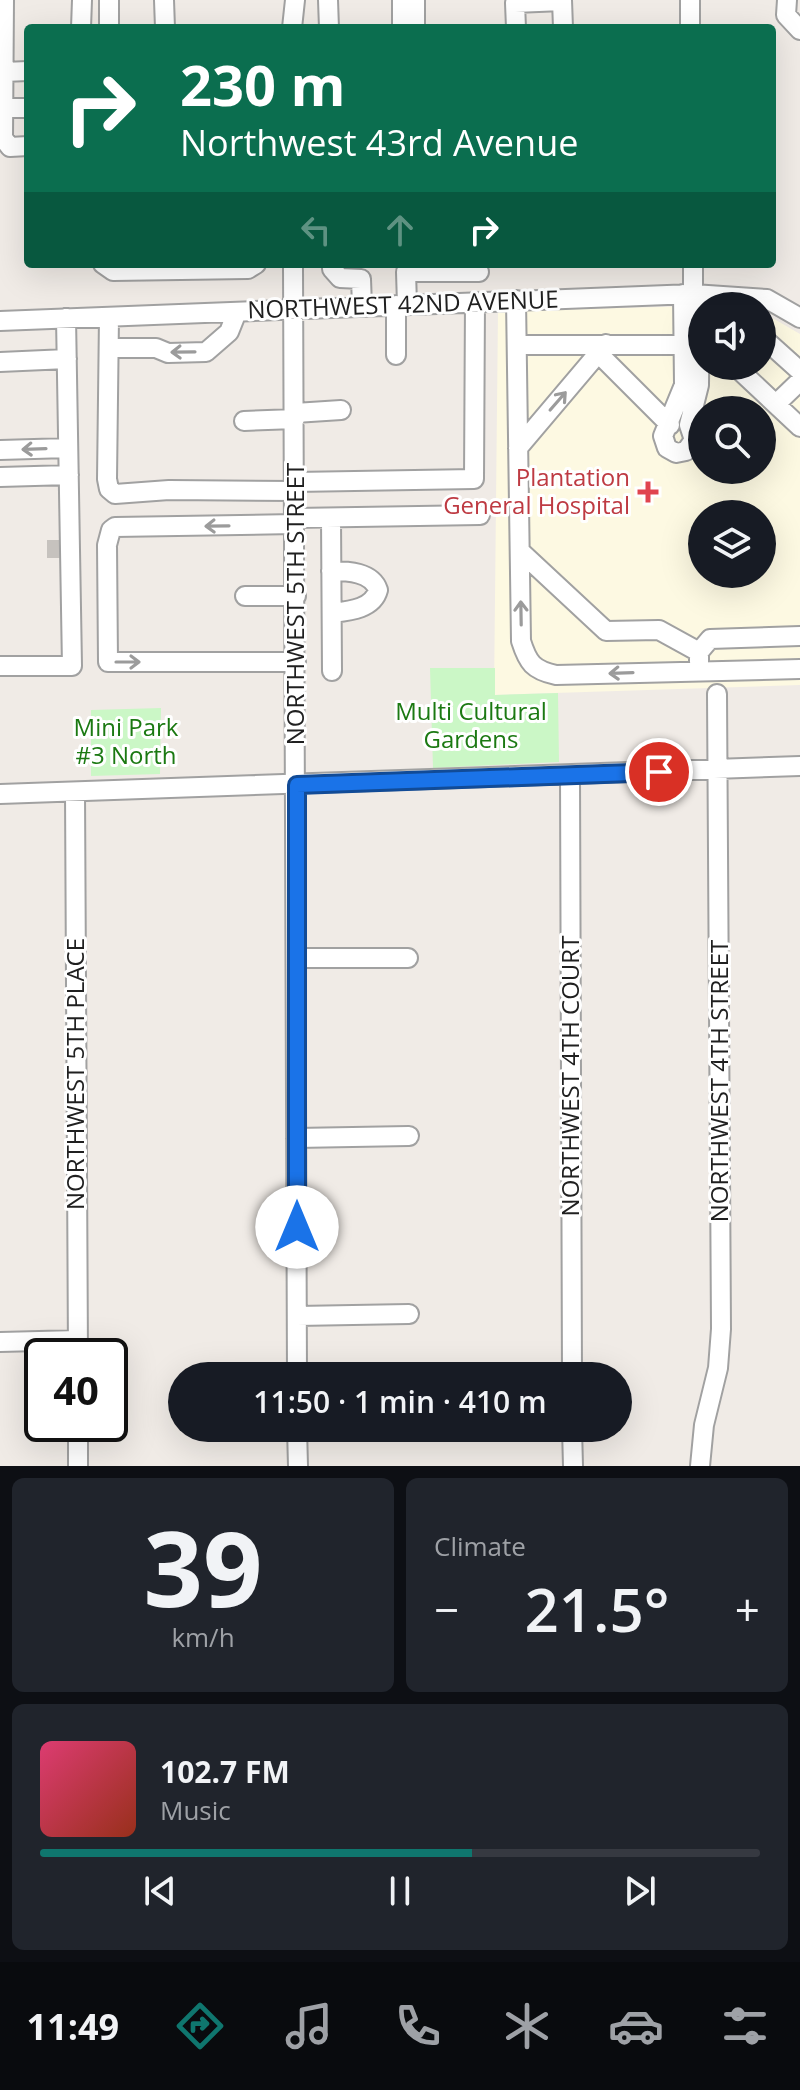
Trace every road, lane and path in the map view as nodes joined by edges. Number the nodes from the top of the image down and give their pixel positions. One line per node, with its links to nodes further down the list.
1 (4, 0): 25 (street)
2 (82, 0): 13 (street)
3 (109, 0): 14 (street)
4 (164, 0): 15 (street)
5 (288, 0): 16 (street)
6 (295, 0): 16 (street)
7 (328, 0): 17 (street)
8 (402, 0): 18 (street)
9 (415, 0): 19 (street)
10 (562, 0): 20 (street); 21 (street)
11 (690, 0): 22 (street)
12 (787, 0): 23 (street)
13 (81, 24)
14 (109, 24)
15 (165, 24)
16 (293, 24)
17 (329, 24)
18 (402, 24)
19 (415, 24)
20 (516, 24)
21 (563, 24)
22 (690, 24)
23 (800, 30)
24 (24, 71): 25 (street)
25 (4, 72): 26 (street)
26 (3, 108): 27 (street); 28 (street)
27 (24, 108)
28 (24, 146)
29 (109, 268): 30 (street)
30 (250, 268)
31 (293, 268): 43 (street, NORTHWEST 5TH STREET)
32 (333, 268): 34 (street)
33 (693, 268): 36 (street)
34 (361, 271): 42 (street)
35 (479, 272): 41 (street)
36 (692, 292)
37 (688, 294): 38 (street, NORTHWEST 42ND AVENUE)
38 (516, 300): 39 (street, NORTHWEST 42ND AVENUE); 49 (street)
39 (475, 302): 41 (street, NORTHWEST 42ND AVENUE); 72 (street)
40 (776, 304): 47 (street, NORTHWEST 42ND AVENUE)
41 (402, 305): 42 (street, NORTHWEST 42ND AVENUE); 54 (street)
42 (362, 306): 43 (street, NORTHWEST 42ND AVENUE)
43 (294, 309): 44 (street, NORTHWEST 42ND AVENUE); 64 (street, NORTHWEST 5TH STREET)
44 (237, 312): 45 (street, NORTHWEST 42ND AVENUE); 51 (street, one-way to 51)
45 (109, 317): 46 (street, NORTHWEST 42ND AVENUE); 51 (street)
46 (66, 318): 48 (street, NORTHWEST 42ND AVENUE); 55 (street)
47 (800, 318)
48 (0, 321)
49 (517, 345): 52 (street); 68 (street)
50 (688, 345): 52 (street)
51 (109, 348): 73 (street)
52 (602, 349): 58 (street); 68 (street, one-way to 52)
53 (776, 350): 57 (street)
54 (396, 355)
55 (67, 359): 56 (street); 67 (street)
56 (0, 362)
57 (800, 371)
58 (698, 380)
59 (750, 380): 61 (street)
60 (800, 381): 62 (street)
61 (767, 396)
62 (776, 404): 66 (street)
63 (341, 410): 64 (street)
64 (295, 416): 65 (street); 72 (street, NORTHWEST 5TH STREET)
65 (244, 421)
66 (800, 427)
67 (68, 448): 69 (street, one-way to 69); 70 (street)
68 (518, 448): 80 (street)
69 (0, 450)
70 (69, 475): 71 (street); 77 (street)
71 (0, 477)
72 (295, 487): 73 (street); 76 (street, NORTHWEST 5TH STREET)
73 (115, 494): 78 (street)
74 (480, 515): 75 (street)
75 (331, 518): 76 (street); 83 (street)
76 (295, 521): 78 (street, one-way to 78); 84 (street, NORTHWEST 5TH STREET)
77 (69, 525): 79 (street); 82 (street)
78 (115, 527): 88 (street, one-way to 88)
79 (56, 540)
80 (520, 551): 89 (street); 89 (street, one-way to 80)
81 (56, 561): 82 (street)
82 (70, 576): 90 (street)
83 (332, 579): 84 (street); 86 (street); 86 (street)
84 (296, 592): 85 (street); 88 (street, NORTHWEST 5TH STREET)
85 (245, 596)
86 (332, 613): 92 (street)
87 (800, 636): 89 (street)
88 (296, 662): 97 (street, NORTHWEST 5TH STREET)
89 (699, 662): 91 (street)
90 (0, 666)
91 (800, 669)
92 (332, 671)
93 (717, 694): 95 (street, NORTHWEST 4TH STREET)
94 (800, 766): 95 (street)
95 (718, 769): 96 (street); 117 (street, NORTHWEST 4TH STREET)
96 (570, 775): 97 (street); 110 (street, NORTHWEST 4TH COURT)
97 (297, 785): 98 (street); 100 (street, NORTHWEST 5TH STREET)
98 (75, 792): 99 (street); 106 (street, NORTHWEST 5TH PLACE)
99 (0, 794)
100 (296, 958): 101 (street); 103 (street, NORTHWEST 5TH STREET)
101 (408, 958)
102 (409, 1136): 103 (street)
103 (296, 1138): 105 (street, NORTHWEST 5TH STREET)
104 (409, 1314): 105 (street)
105 (297, 1316): 109 (street, NORTHWEST 5TH STREET)
106 (78, 1338)
107 (0, 1342): 108 (street)
108 (24, 1344)
109 (297, 1362)
110 (572, 1362)
111 (78, 1442): 114 (street)
112 (297, 1442): 115 (street)
113 (572, 1442): 116 (street)
114 (78, 1466)
115 (298, 1466)
116 (573, 1466)
117 (700, 1466)

